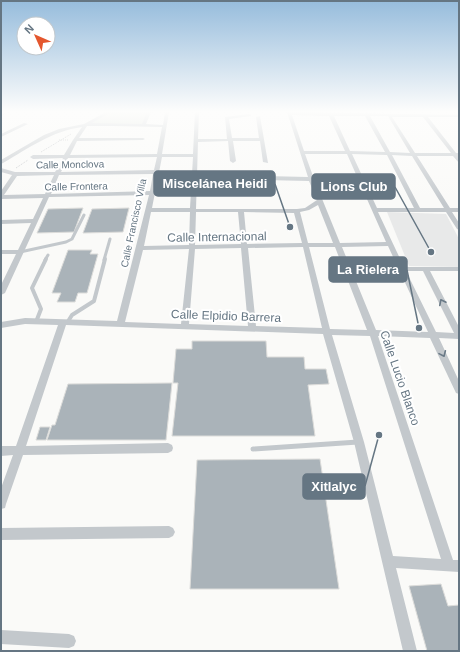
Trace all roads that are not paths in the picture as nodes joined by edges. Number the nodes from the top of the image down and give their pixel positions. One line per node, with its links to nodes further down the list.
1 (38, 142): 23 (street)
2 (74, 142): 19 (street)
3 (162, 142): 16 (street, Calle Francisco Villa)
4 (196, 142): 17 (street)
5 (230, 142): 21 (street)
6 (263, 142): 24 (street)
7 (299, 142): 12 (street, Calle Lucio Blanco)
8 (344, 142): 13 (street)
9 (382, 142): 14 (street)
10 (405, 142): 15 (street)
11 (446, 142): 18 (street)
12 (302, 152): 13 (street); 30 (street, Calle Lucio Blanco)
13 (348, 152): 14 (street); 38 (street)
14 (389, 154): 15 (street); 39 (street)
15 (413, 154): 18 (street); 40 (street)
16 (160, 155): 17 (street); 19 (street); 26 (street, Calle Francisco Villa)
17 (196, 155): 35 (street)
18 (456, 155): 22 (street)
19 (67, 156): 20 (street); 28 (street)
20 (34, 157)
21 (233, 161)
22 (459, 161)
23 (1, 162)
24 (266, 162)
25 (1, 170): 27 (street, Calle Monclova)
26 (156, 172): 28 (street, Calle Monclova); 31 (street, Calle Francisco Villa)
27 (16, 174): 28 (street, Calle Monclova); 33 (street)
28 (57, 174): 32 (street)
29 (220, 177): 30 (street)
30 (310, 179): 34 (street, Calle Lucio Blanco)
31 (152, 193): 32 (street, Calle Frontera); 36 (street, Calle Francisco Villa)
32 (47, 195): 33 (street, Calle Frontera); 44 (street)
33 (1, 196)
34 (320, 201): 42 (street); 49 (street, Calle Lucio Blanco)
35 (193, 209): 36 (street); 37 (street); 53 (street)
36 (148, 210): 52 (street, Calle Francisco Villa)
37 (241, 210): 42 (street); 50 (street)
38 (375, 210): 39 (street); 48 (street)
39 (418, 210): 40 (street)
40 (447, 210): 41 (street); 46 (street)
41 (459, 210)
42 (297, 211): 51 (street)
43 (84, 215): 55 (lane)
44 (35, 221): 45 (street); 55 (street)
45 (1, 222)
46 (459, 228)
47 (110, 239): 62 (lane)
48 (390, 244): 49 (street, Calle Internacional); 57 (street)
49 (338, 246): 51 (street, Calle Internacional); 68 (street, Calle Lucio Blanco)
50 (245, 247): 51 (street, Calle Internacional); 53 (street, Calle Internacional); 66 (street)
51 (305, 247): 67 (street)
52 (140, 248): 53 (street, Calle Internacional); 64 (street, Calle Francisco Villa)
53 (192, 248): 65 (street)
54 (1, 252): 55 (street)
55 (20, 252): 60 (street)
56 (48, 255): 61 (lane)
57 (401, 269): 59 (street); 69 (street)
58 (459, 269): 59 (street)
59 (426, 270): 70 (street, one-way to 59)
60 (2, 290)
61 (36, 322): 62 (street, Calle Elpidio Barrera); 63 (street, Calle Elpidio Barrera)
62 (65, 323): 64 (street, Calle Elpidio Barrera); 75 (street)
63 (1, 325)
64 (120, 325): 65 (street, Calle Elpidio Barrera)
65 (185, 326): 66 (street, Calle Elpidio Barrera)
66 (252, 329): 67 (street, Calle Elpidio Barrera)
67 (327, 333): 68 (street, Calle Elpidio Barrera); 72 (street)
68 (373, 334): 69 (street, Calle Elpidio Barrera); 81 (street, Calle Lucio Blanco)
69 (434, 335): 70 (street, Calle Elpidio Barrera); 71 (street, one-way to 71)
70 (456, 336)
71 (459, 390)
72 (359, 442): 74 (lane); 80 (street)
73 (168, 448): 75 (street)
74 (253, 448)
75 (20, 450): 76 (street); 77 (street)
76 (1, 451)
77 (1, 504)
78 (169, 532): 79 (street)
79 (1, 534)
80 (388, 562): 81 (street); 84 (street)
81 (454, 566)
82 (1, 637): 83 (street)
83 (69, 641)
84 (410, 651)

